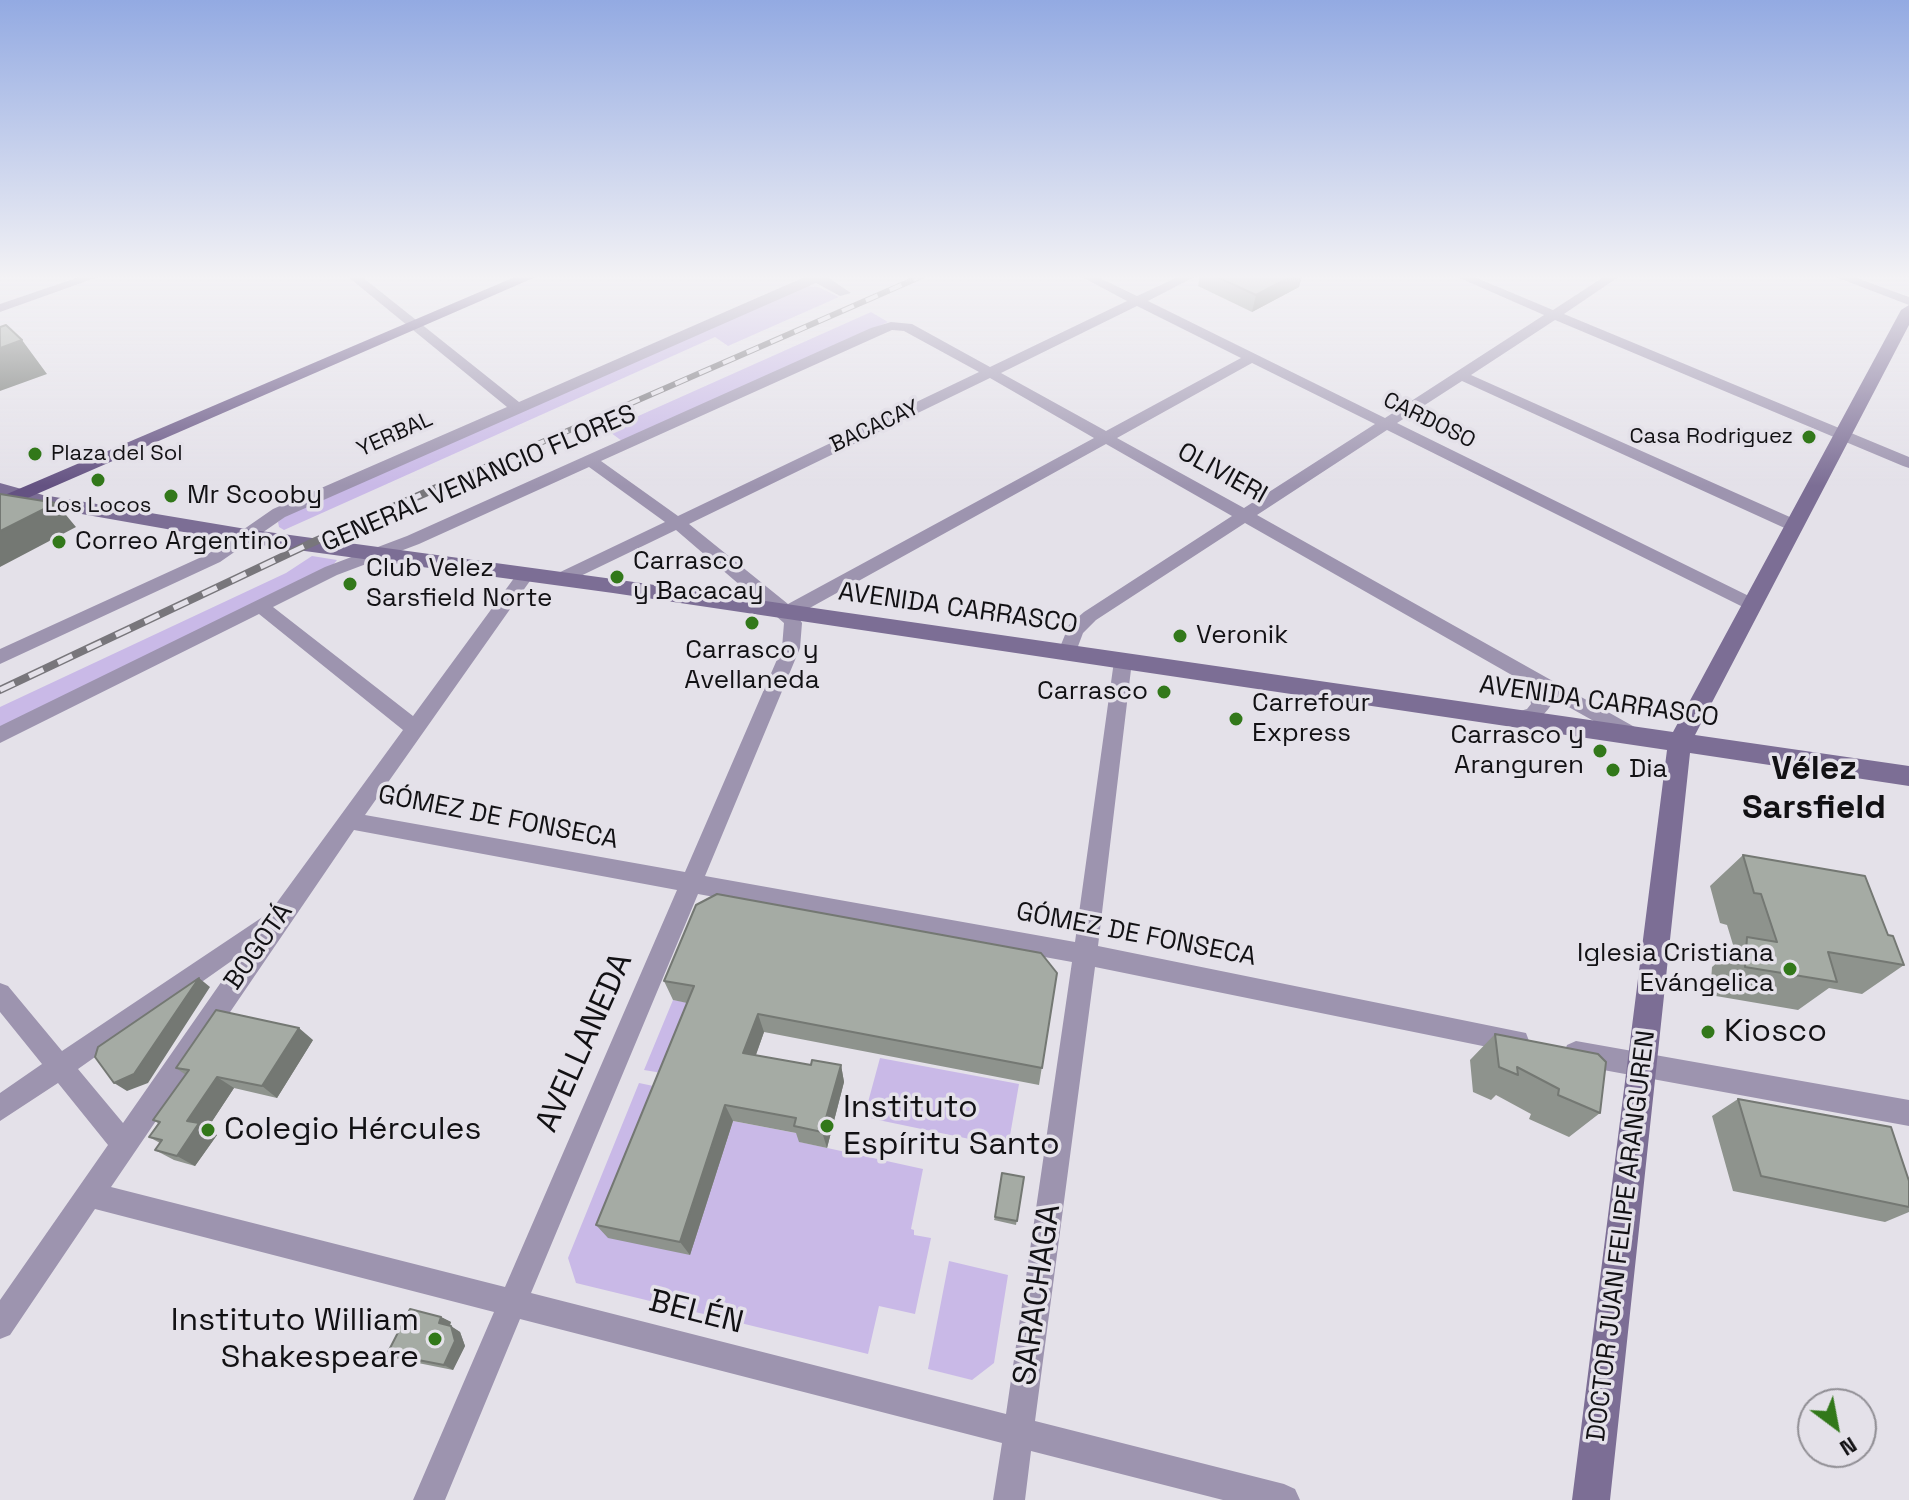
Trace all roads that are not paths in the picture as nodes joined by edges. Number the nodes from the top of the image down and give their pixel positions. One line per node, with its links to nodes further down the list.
1 (349, 346): 22 (main road)
2 (354, 346): 23 (main road)
3 (438, 346): 15 (street)
4 (657, 346): 15 (street, YERBAL)
5 (843, 346): 19 (street, GENERAL VENANCIO FLORES)
6 (942, 346): 13 (street, OLIVIERI)
7 (1045, 346): 13 (street, BACACAY)
8 (1227, 346): 12 (street, CARDOSO)
9 (1508, 346): 14 (street)
10 (1629, 346): 17 (street)
11 (1890, 346): 17 (main road, DOCTOR JUAN FELIPE ARANGUREN)
12 (1251, 358): 16 (street, CARDOSO); 18 (street)
13 (990, 372): 18 (street, OLIVIERI); 26 (street, BACACAY)
14 (1462, 376): 16 (street); 27 (street)
15 (517, 408): 28 (street, YERBAL)
16 (1385, 425): 25 (street); 32 (street, CARDOSO)
17 (1842, 435): 20 (street); 27 (main road, DOCTOR JUAN FELIPE ARANGUREN)
18 (1105, 438): 25 (street, OLIVIERI); 34 (street)
19 (591, 461): 26 (street); 29 (street, GENERAL VENANCIO FLORES)
20 (1909, 463)
21 (0, 471): 22 (main road)
22 (0, 488): 23 (main road, AVENIDA CARRASCO)
23 (20, 495): 24 (main road); 28 (main road, AVENIDA CARRASCO)
24 (0, 504)
25 (1243, 516): 35 (street); 38 (street, OLIVIERI)
26 (676, 522): 31 (street, BACACAY); 34 (street)
27 (1795, 526): 32 (main road, DOCTOR JUAN FELIPE ARANGUREN)
28 (246, 536): 29 (main road, AVENIDA CARRASCO); 36 (street, YERBAL)
29 (377, 554): 30 (main road, AVENIDA CARRASCO); 33 (street, GENERAL VENANCIO FLORES)
30 (526, 574): 31 (main road, AVENIDA CARRASCO); 40 (street, BOGOTÁ)
31 (560, 579): 34 (main road, AVENIDA CARRASCO)
32 (1753, 605): 43 (main road, DOCTOR JUAN FELIPE ARANGUREN)
33 (260, 606): 40 (street); 41 (street, GENERAL VENANCIO FLORES)
34 (787, 613): 35 (main road, AVENIDA CARRASCO); 46 (street, AVELLANEDA)
35 (1067, 652): 37 (main road, AVENIDA CARRASCO)
36 (0, 657)
37 (1123, 661): 39 (main road, AVENIDA CARRASCO); 48 (street, SARACHAGA)
38 (1520, 673): 39 (street, OLIVIERI); 42 (street, OLIVIERI)
39 (1517, 719): 42 (main road, AVENIDA CARRASCO)
40 (414, 728): 45 (street, BOGOTÁ)
41 (0, 735)
42 (1633, 735): 43 (main road, AVENIDA CARRASCO)
43 (1680, 742): 44 (main road, AVENIDA CARRASCO); 50 (main road, DOCTOR JUAN FELIPE ARANGUREN)
44 (1909, 776)
45 (350, 821): 46 (street, GÓMEZ DE FONSECA); 47 (street, BOGOTÁ)
46 (692, 885): 48 (street, GÓMEZ DE FONSECA); 56 (street, AVELLANEDA)
47 (282, 914): 51 (street); 54 (street, BOGOTÁ)
48 (1085, 955): 50 (street, GÓMEZ DE FONSECA); 58 (street, SARACHAGA)
49 (0, 994): 51 (street)
50 (1642, 1065): 53 (street, GÓMEZ DE FONSECA); 62 (main road, DOCTOR JUAN FELIPE ARANGUREN)
51 (60, 1066): 52 (street); 54 (street)
52 (0, 1108)
53 (1909, 1113)
54 (123, 1143): 55 (street, BOGOTÁ)
55 (91, 1195): 56 (street, BELÉN); 57 (street, BOGOTÁ)
56 (510, 1303): 58 (street, BELÉN); 59 (street, AVELLANEDA)
57 (0, 1325)
58 (1019, 1432): 60 (street, SARACHAGA); 61 (street, BELÉN)
59 (429, 1500)
60 (1009, 1500)
61 (1284, 1500)
62 (1591, 1500)

